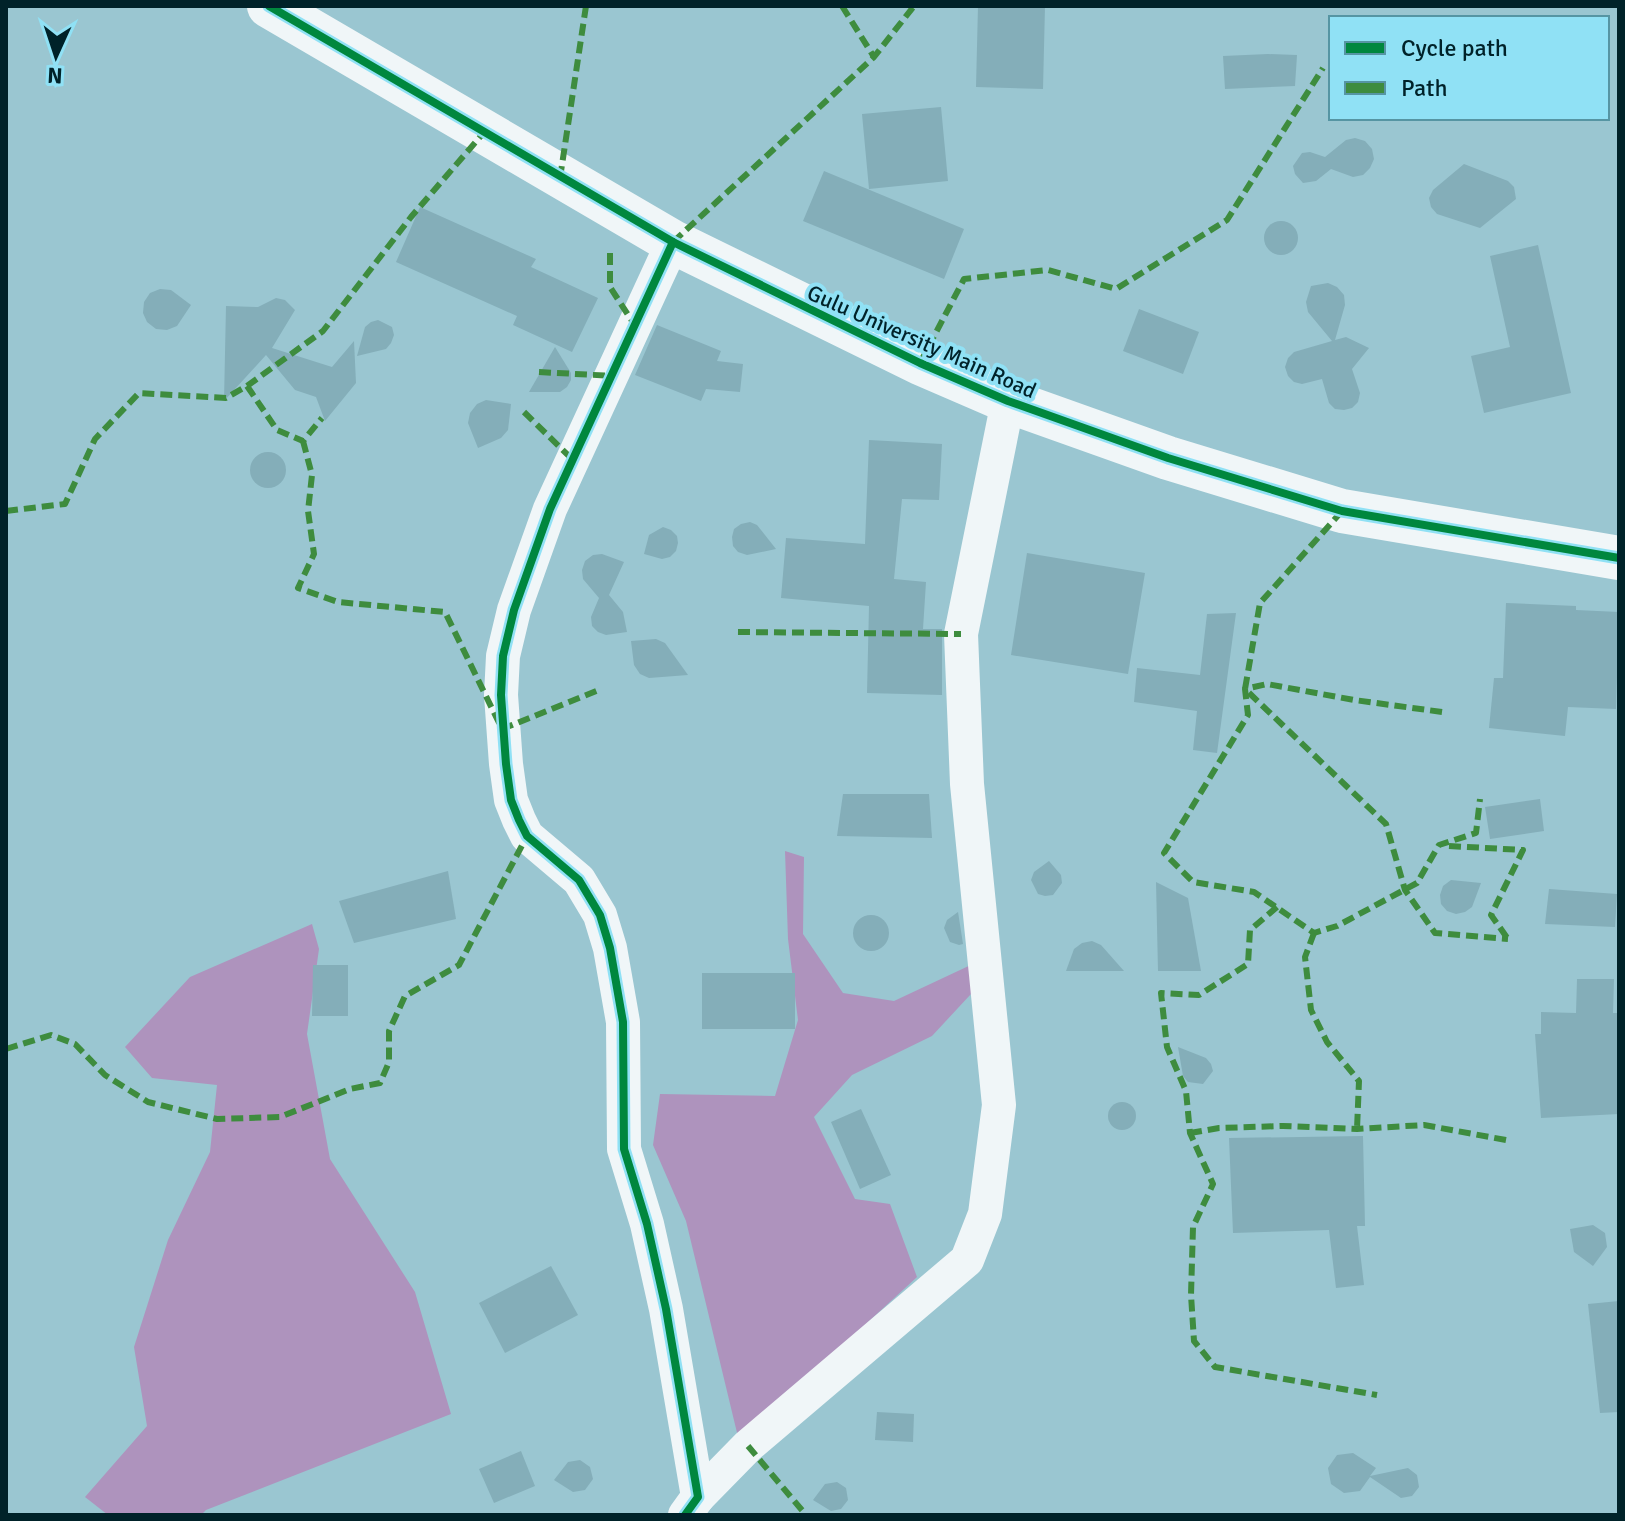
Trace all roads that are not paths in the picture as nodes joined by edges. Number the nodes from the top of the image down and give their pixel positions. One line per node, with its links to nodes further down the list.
1 (269, 6): 2 (street, Gulu University Main Road)
2 (673, 242): 3 (street, Gulu University Main Road); 5 (street)
3 (1008, 401): 4 (street, Gulu University Main Road); 5 (street)
4 (1619, 558)
5 (692, 1506)

